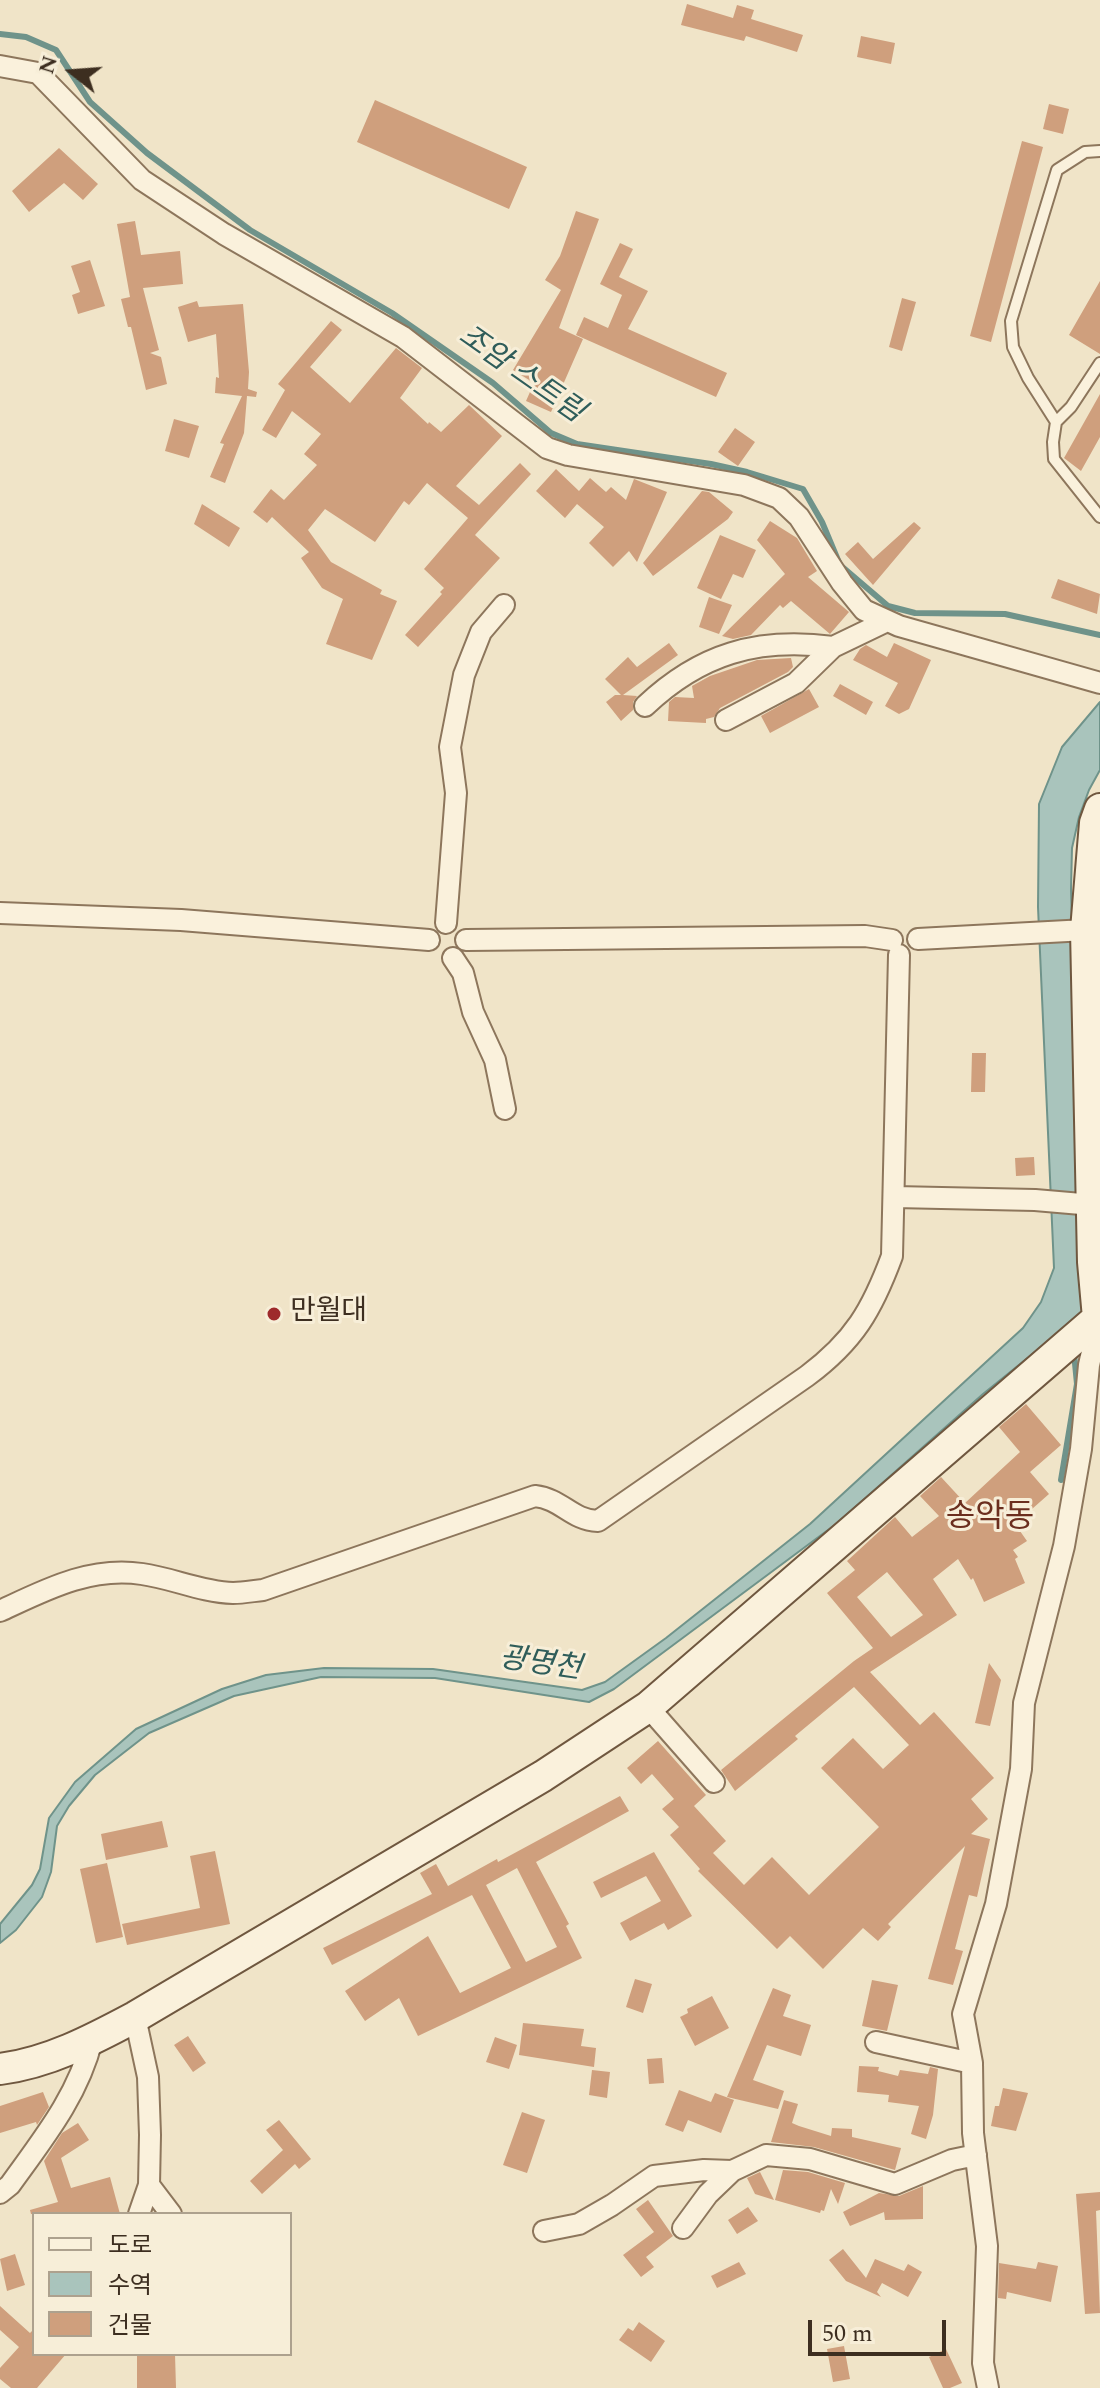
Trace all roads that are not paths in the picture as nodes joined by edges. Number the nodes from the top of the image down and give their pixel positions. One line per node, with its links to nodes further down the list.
1 (0, 66): 7 (street)
2 (1100, 151): 4 (lane)
3 (1100, 363): 4 (lane)
4 (1056, 422): 5 (lane)
5 (1100, 517)
6 (504, 605): 14 (street)
7 (887, 621): 8 (street); 9 (street)
8 (833, 647): 10 (street); 11 (street)
9 (1100, 683)
10 (645, 706)
11 (726, 720)
12 (1100, 809): 15 (street)
13 (0, 913): 16 (street)
14 (446, 923): 16 (street); 17 (street)
15 (1079, 930): 18 (street); 22 (street)
16 (429, 940): 19 (street)
17 (466, 940): 18 (street); 19 (street)
18 (895, 947): 21 (street)
19 (453, 958): 20 (street)
20 (505, 1109)
21 (895, 1197): 22 (street); 24 (street)
22 (1087, 1203): 23 (street)
23 (1088, 1327): 25 (street); 30 (street)
24 (0, 1611)
25 (648, 1707): 26 (street); 27 (street)
26 (714, 1782)
27 (135, 2017): 28 (street); 34 (street)
28 (92, 2040): 31 (street); 35 (street)
29 (876, 2042): 30 (street)
30 (972, 2063): 32 (street)
31 (0, 2069)
32 (976, 2155): 33 (street); 40 (street)
33 (732, 2171): 38 (street); 39 (street)
34 (149, 2185): 36 (street); 37 (street)
35 (0, 2193)
36 (140, 2212)
37 (169, 2212)
38 (683, 2228)
39 (544, 2231)
40 (988, 2388)

